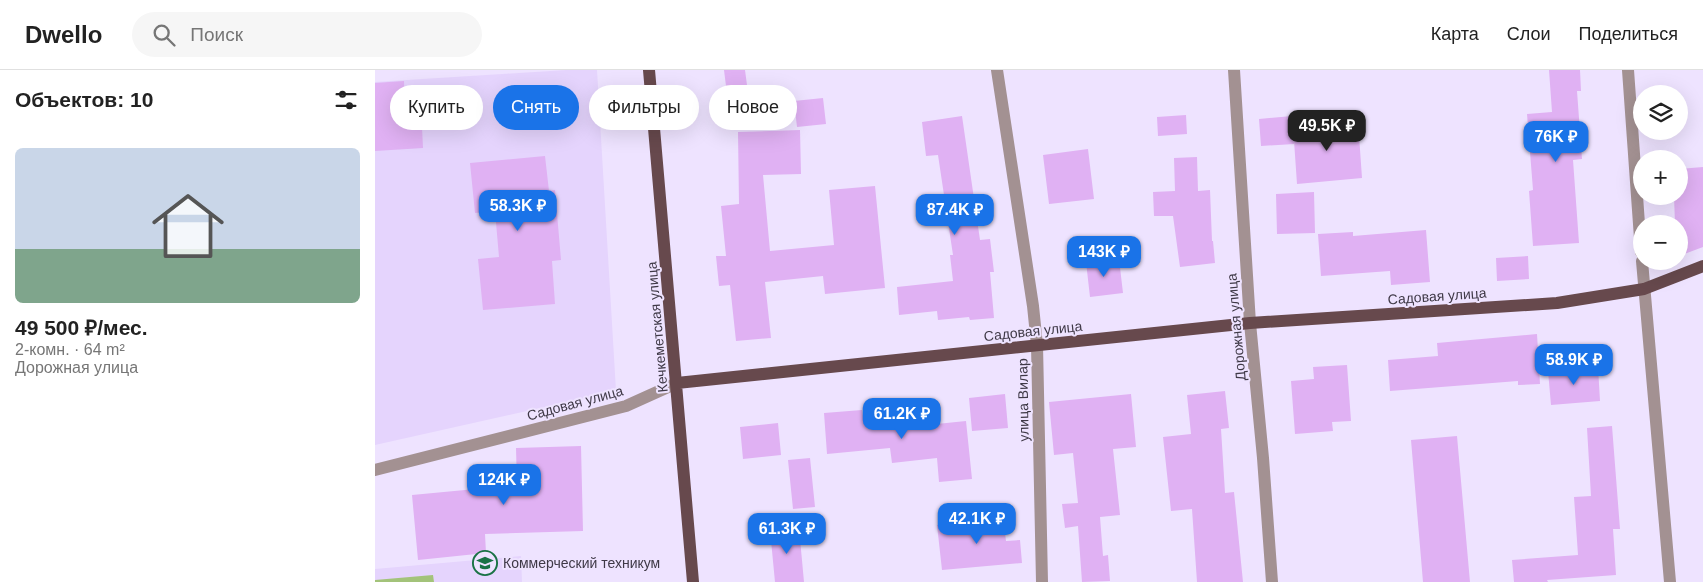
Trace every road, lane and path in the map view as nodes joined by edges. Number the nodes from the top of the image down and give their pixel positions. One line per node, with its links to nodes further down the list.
1 (649, 70): 11 (main road, Кечкеметская улица)
2 (997, 70): 10 (street, улица Вилар)
3 (1234, 70): 9 (street, Дорожная улица)
4 (1628, 70): 5 (street)
5 (1638, 215)
6 (1703, 266): 8 (main road, Садовая улица)
7 (1643, 270): 8 (street)
8 (1644, 289): 9 (main road, Садовая улица); 16 (street)
9 (1250, 323): 10 (main road, Садовая улица); 15 (street, Дорожная улица)
10 (1037, 345): 11 (main road, Садовая улица); 14 (street, улица Вилар)
11 (677, 383): 12 (street, Садовая улица); 13 (main road, Кечкеметская улица)
12 (375, 470)
13 (693, 582)
14 (1042, 582)
15 (1272, 582)
16 (1670, 582)

